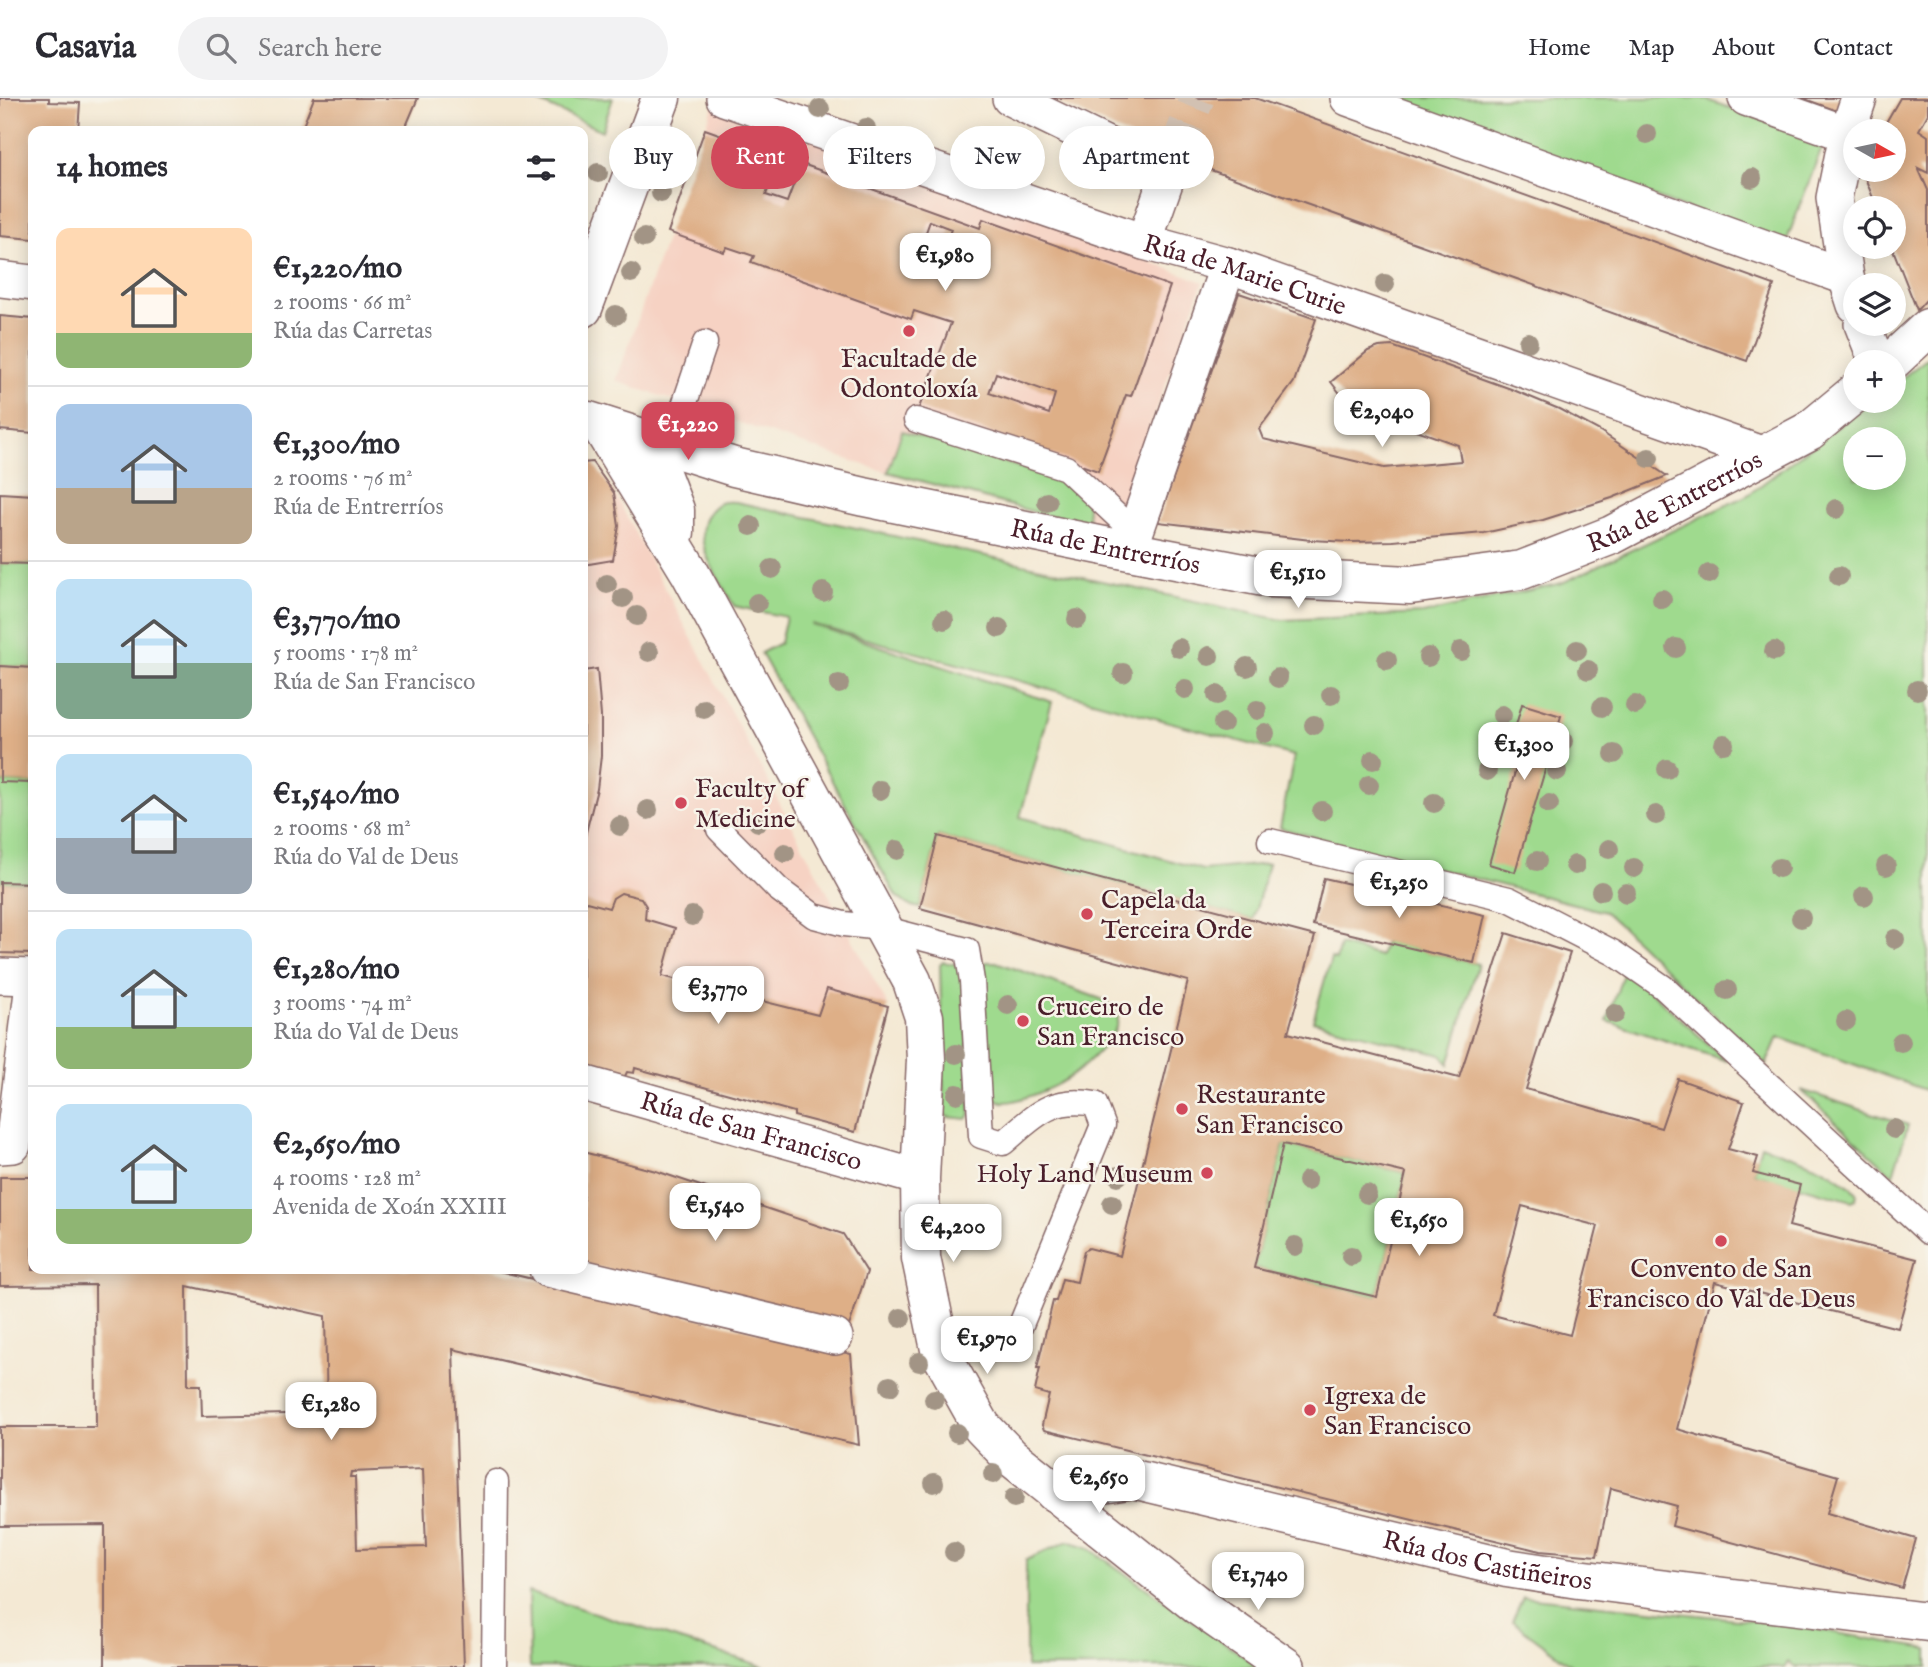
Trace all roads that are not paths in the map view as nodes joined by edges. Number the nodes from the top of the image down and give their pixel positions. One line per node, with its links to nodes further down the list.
1 (660, 98): 16 (street)
2 (724, 98): 10 (street, Rúa de Marie Curie)
3 (1010, 98): 10 (street)
4 (1348, 98): 15 (street)
5 (1746, 98): 8 (street)
6 (1859, 98): 7 (street)
7 (1852, 119)
8 (1843, 133)
9 (1843, 154): 12 (street)
10 (1144, 242): 11 (street, Rúa de Marie Curie)
11 (1228, 265): 24 (street, Rúa de Marie Curie); 27 (street)
12 (1847, 273)
13 (0, 279): 14 (street)
14 (28, 282)
15 (1843, 288)
16 (588, 294)
17 (1928, 328): 19 (street)
18 (705, 343): 23 (lane)
19 (1904, 350)
20 (1843, 403): 24 (street, Rúa de Entrerríos)
21 (916, 420): 27 (lane)
22 (591, 422): 23 (street, Rúa de Entrerríos); 28 (street)
23 (670, 447): 25 (street, Rúa de Entrerríos); 26 (street)
24 (1764, 455): 27 (street, Rúa de Entrerríos)
25 (734, 467): 26 (street); 27 (street, Rúa de Entrerríos)
26 (675, 510): 28 (street)
27 (1131, 541)
28 (679, 553): 31 (street)
29 (719, 830): 31 (lane)
30 (1270, 841): 38 (lane)
31 (882, 928): 37 (street); 41 (lane)
32 (0, 976): 33 (street)
33 (28, 977)
34 (28, 1030): 36 (street)
35 (588, 1084): 37 (street, Rúa de San Francisco)
36 (15, 1149)
37 (920, 1178): 43 (street)
38 (1928, 1232)
39 (568, 1274): 40 (street)
40 (835, 1337)
41 (989, 1348)
42 (496, 1482): 45 (lane)
43 (1054, 1492): 44 (street, Rúa dos Castiñeiros); 46 (street)
44 (1928, 1622)
45 (494, 1667)
46 (1286, 1667)

